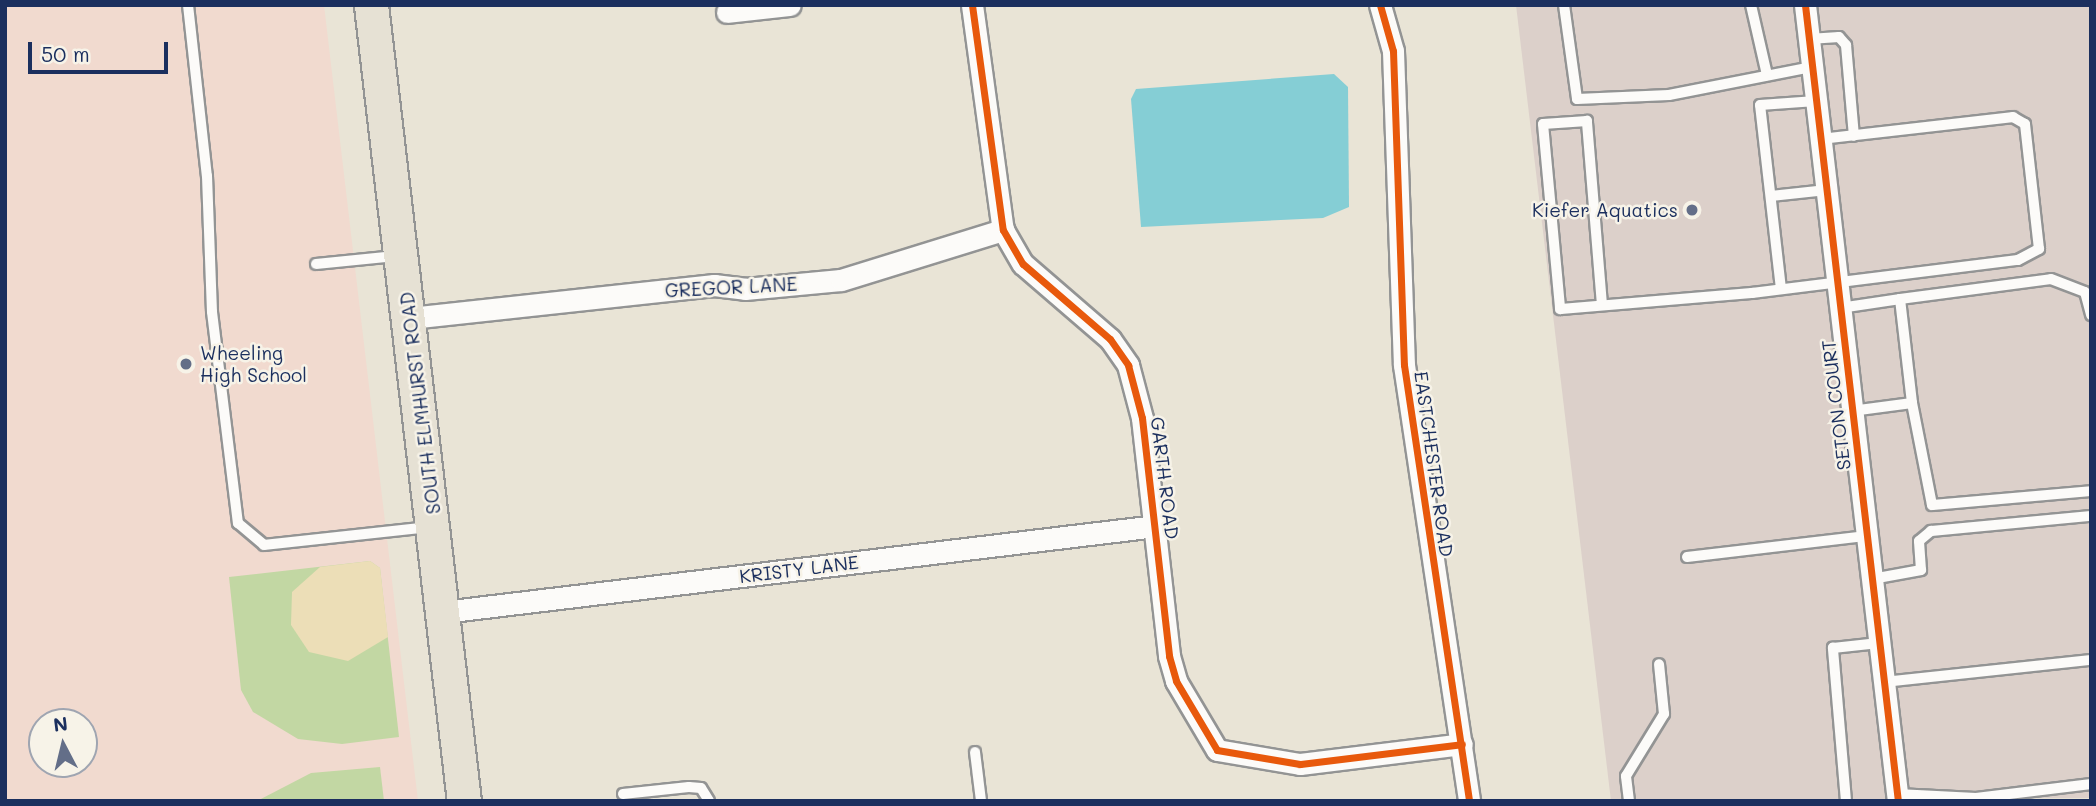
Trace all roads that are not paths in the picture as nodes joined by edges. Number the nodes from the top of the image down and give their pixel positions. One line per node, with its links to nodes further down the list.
1 (188, 5): 32 (lane)
2 (372, 5): 19 (main road, SOUTH ELMHURST ROAD)
3 (790, 5): 9 (street)
4 (972, 5): 18 (street, GARTH ROAD)
5 (1380, 5): 42 (street, EASTCHESTER ROAD)
6 (1564, 5): 12 (lane)
7 (1751, 5): 12 (lane)
8 (1805, 5): 10 (street, SETON COURT)
9 (727, 12)
10 (1809, 39): 11 (street, SETON COURT); 14 (lane)
11 (1812, 67): 12 (lane); 13 (street, SETON COURT)
12 (1767, 75)
13 (1816, 101): 15 (street, SETON COURT); 17 (lane)
14 (1854, 136): 15 (lane); 21 (lane)
15 (1821, 139): 16 (street, SETON COURT)
16 (1827, 190): 17 (lane); 21 (street, SETON COURT)
17 (1771, 196): 22 (lane)
18 (1003, 230): 27 (street, GREGOR LANE); 33 (street, GARTH ROAD)
19 (402, 255): 20 (lane); 27 (main road, SOUTH ELMHURST ROAD)
20 (316, 264)
21 (1837, 282): 22 (lane); 25 (street, SETON COURT)
22 (1781, 289): 24 (lane)
23 (1900, 299): 25 (lane); 26 (lane); 28 (lane)
24 (1602, 305): 24 (lane)
25 (1840, 308): 29 (street, SETON COURT)
26 (2091, 316)
27 (411, 318): 32 (main road, SOUTH ELMHURST ROAD)
28 (1912, 403): 29 (lane); 30 (lane)
29 (1852, 411): 34 (street, SETON COURT)
30 (2091, 491)
31 (2091, 516): 36 (lane)
32 (434, 526): 37 (main road, SOUTH ELMHURST ROAD)
33 (1156, 526): 37 (street, KRISTY LANE); 42 (street, GARTH ROAD)
34 (1867, 536): 35 (lane); 36 (street, SETON COURT)
35 (1687, 557)
36 (1872, 579): 38 (street, SETON COURT)
37 (443, 612): 47 (main road, SOUTH ELMHURST ROAD)
38 (1879, 643): 41 (street, SETON COURT); 52 (lane)
39 (2091, 660): 41 (lane)
40 (1659, 664): 51 (lane)
41 (1884, 682): 46 (street, SETON COURT)
42 (1462, 744): 50 (street, EASTCHESTER ROAD)
43 (975, 751): 49 (lane)
44 (2091, 784): 46 (lane)
45 (623, 794): 48 (lane)
46 (1897, 797)
47 (464, 801)
48 (709, 801)
49 (981, 801)
50 (1469, 801)
51 (1629, 801)
52 (1846, 801)

